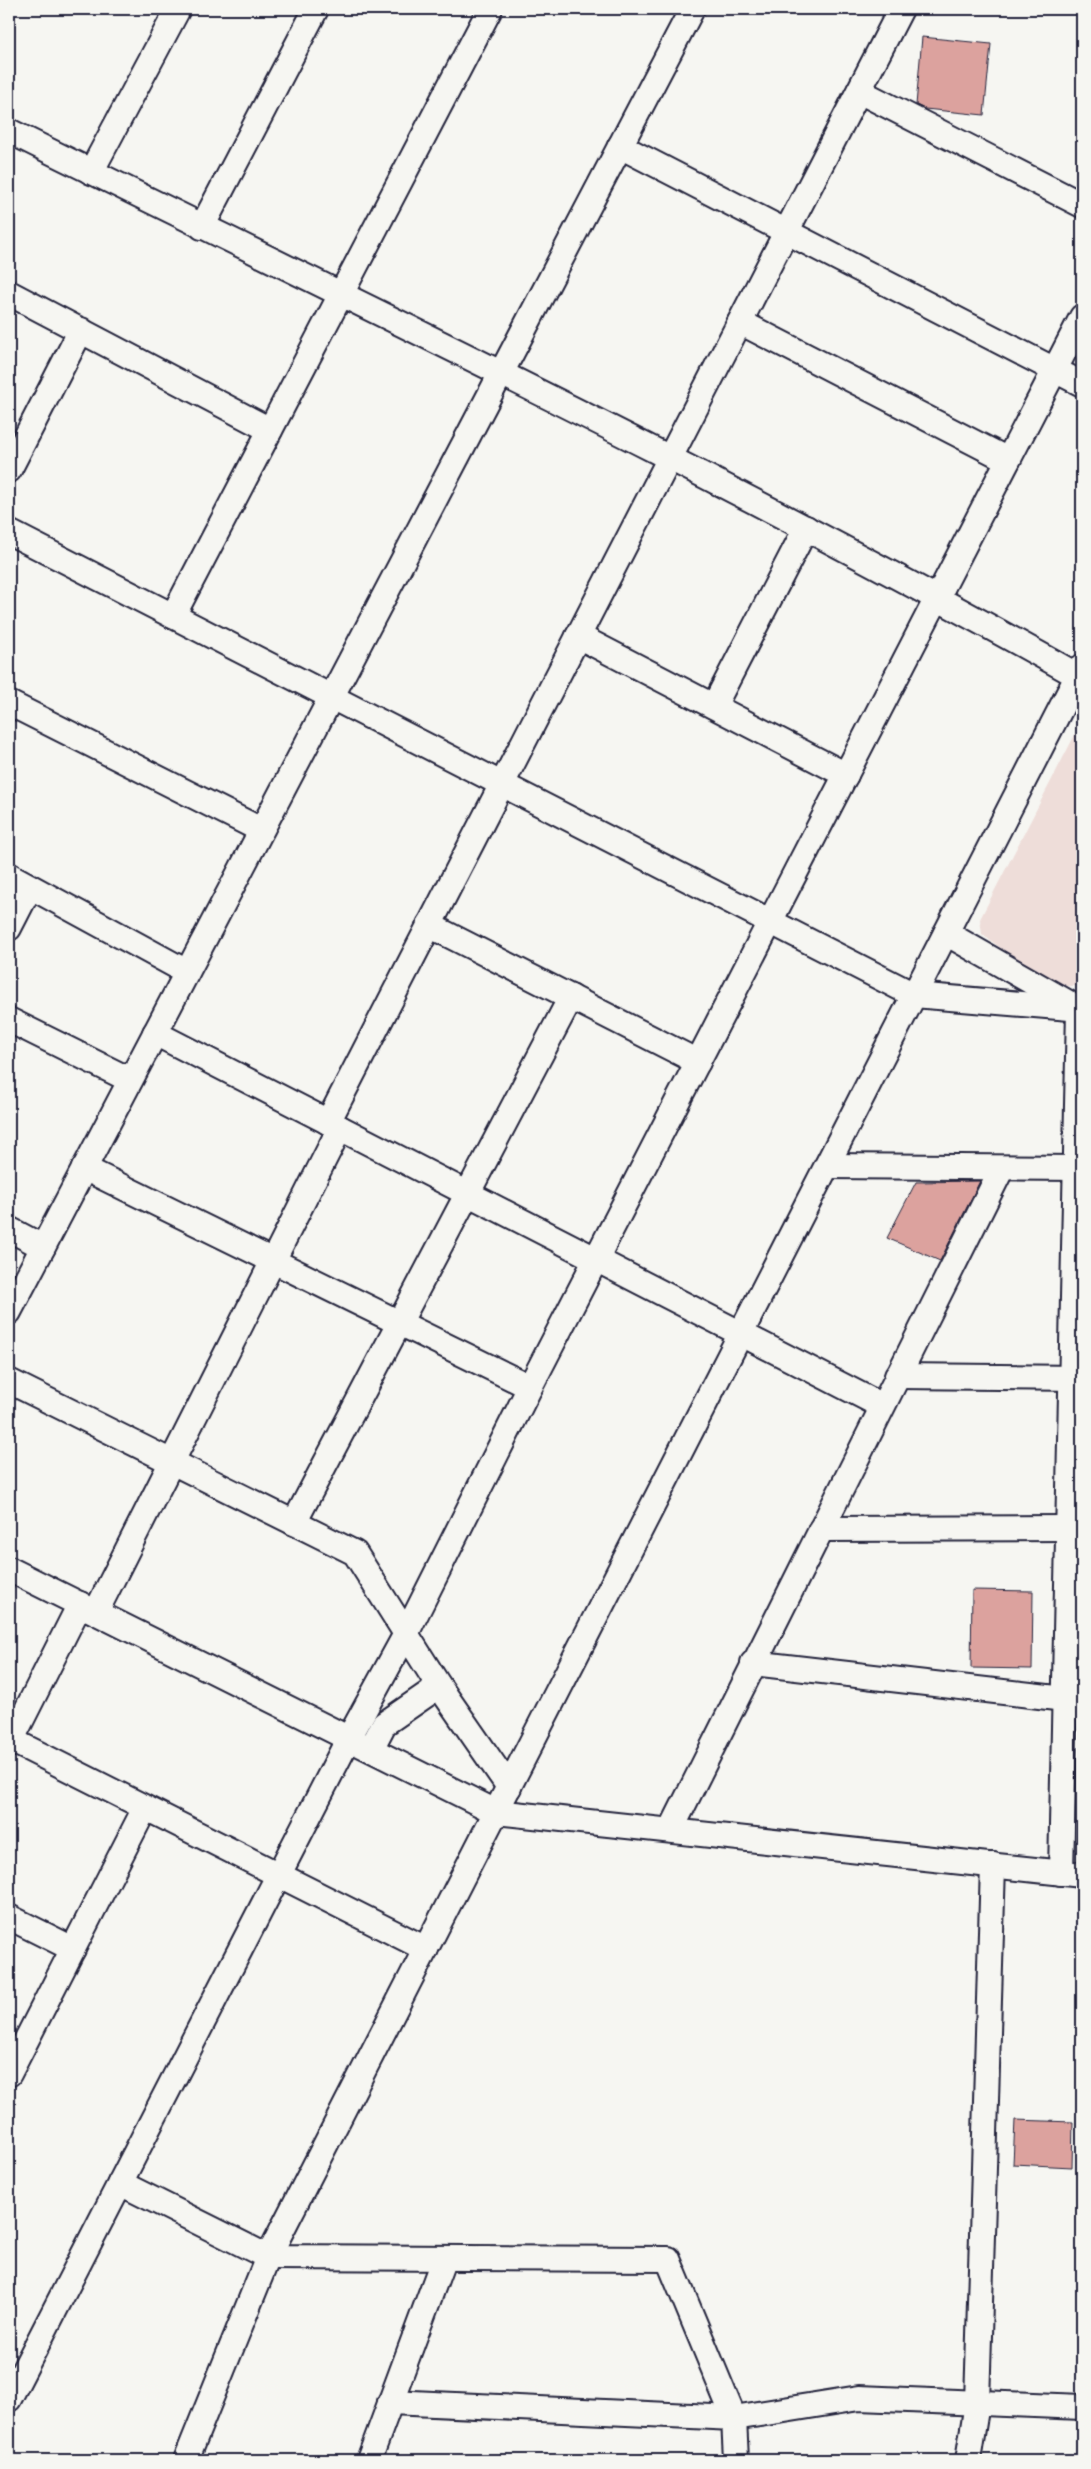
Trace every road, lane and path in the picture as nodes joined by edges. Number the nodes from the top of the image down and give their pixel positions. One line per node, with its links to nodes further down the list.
1 (178, 9): 9 (street)
2 (316, 9): 11 (street)
3 (490, 9): 14 (street)
4 (692, 9): 8 (street)
5 (901, 9): 6 (street)
6 (859, 90): 10 (street); 12 (street)
7 (9, 131): 9 (street)
8 (620, 146): 12 (street); 19 (street)
9 (92, 172): 11 (street)
10 (1082, 205)
11 (202, 227): 14 (street)
12 (786, 232): 16 (street); 18 (street)
13 (9, 293): 17 (street)
14 (341, 295): 19 (street); 21 (street)
15 (1082, 317): 18 (street)
16 (740, 322): 22 (street); 23 (street)
17 (80, 330): 21 (street); 24 (street)
18 (1055, 370): 20 (street); 23 (street)
19 (501, 374): 22 (street); 31 (street)
20 (1082, 384)
21 (270, 430): 28 (street)
22 (670, 457): 25 (street); 29 (street)
23 (1008, 460): 27 (street)
24 (9, 470)
25 (806, 528): 27 (street); 33 (street)
26 (9, 532): 28 (street)
27 (938, 597): 30 (street); 34 (street)
28 (173, 616): 31 (street)
29 (578, 636): 33 (street); 35 (street)
30 (1080, 671): 42 (street)
31 (331, 697): 35 (street); 36 (street)
32 (9, 703): 36 (street)
33 (714, 706): 34 (street)
34 (846, 775): 39 (street)
35 (502, 784): 39 (street); 40 (street)
36 (262, 830): 43 (street)
37 (9, 875): 38 (street)
38 (30, 887): 41 (street); 43 (street)
39 (770, 922): 44 (street); 49 (street)
40 (429, 925): 45 (street); 51 (street)
41 (9, 928)
42 (946, 934): 44 (street); 46 (street)
43 (187, 972): 48 (street)
44 (914, 995): 46 (street); 52 (street)
45 (571, 997): 49 (street); 56 (street)
46 (1081, 1009): 55 (street)
47 (9, 1020): 50 (street)
48 (155, 1033): 50 (street); 51 (street)
49 (698, 1062): 59 (street)
50 (130, 1080): 53 (street)
51 (334, 1125): 56 (street); 60 (street)
52 (827, 1166): 54 (street); 63 (street)
53 (84, 1168): 58 (street); 60 (street)
54 (1002, 1168): 55 (street); 64 (street)
55 (1079, 1168): 65 (street)
56 (468, 1194): 59 (street); 62 (street)
57 (9, 1229): 58 (street)
58 (43, 1247): 61 (street)
59 (596, 1260): 63 (street); 67 (street)
60 (273, 1261): 62 (street); 69 (street)
61 (9, 1312)
62 (400, 1323): 67 (street); 70 (street)
63 (741, 1334): 68 (street); 82 (street)
64 (898, 1376): 65 (street); 68 (street)
65 (1077, 1378): 71 (street)
66 (9, 1381): 69 (street)
67 (530, 1387): 75 (street)
68 (882, 1406): 72 (street)
69 (172, 1462): 70 (street); 74 (street)
70 (294, 1523): 75 (street)
71 (1069, 1528): 72 (street); 78 (street)
72 (821, 1529): 76 (street)
73 (9, 1569): 74 (street)
74 (88, 1608): 79 (street); 80 (street)
75 (407, 1632): 77 (street); 79 (street)
76 (753, 1663): 78 (street); 85 (street)
77 (439, 1686): 81 (street); 82 (street)
78 (1074, 1700): 87 (street)
79 (349, 1738): 81 (street); 88 (street)
80 (10, 1742): 83 (street)
81 (371, 1749): 84 (street)
82 (509, 1787): 84 (street)
83 (145, 1808): 88 (street); 90 (street)
84 (496, 1812): 85 (street); 91 (street)
85 (671, 1830): 86 (street)
86 (993, 1866): 87 (street); 98 (street)
87 (1072, 1874)
88 (279, 1875): 91 (street); 93 (street)
89 (9, 1917): 90 (street)
90 (73, 1949): 92 (street)
91 (426, 1949): 94 (street)
92 (9, 2074)
93 (120, 2182): 94 (street); 96 (street)
94 (268, 2257): 95 (street); 101 (street)
95 (444, 2258): 97 (street); 100 (street)
96 (9, 2399)
97 (390, 2402): 100 (street); 102 (street)
98 (977, 2403): 99 (street); 100 (street); 104 (street)
99 (1082, 2408)
100 (734, 2418): 103 (street)
101 (186, 2460)
102 (369, 2460)
103 (736, 2460)
104 (968, 2460)

